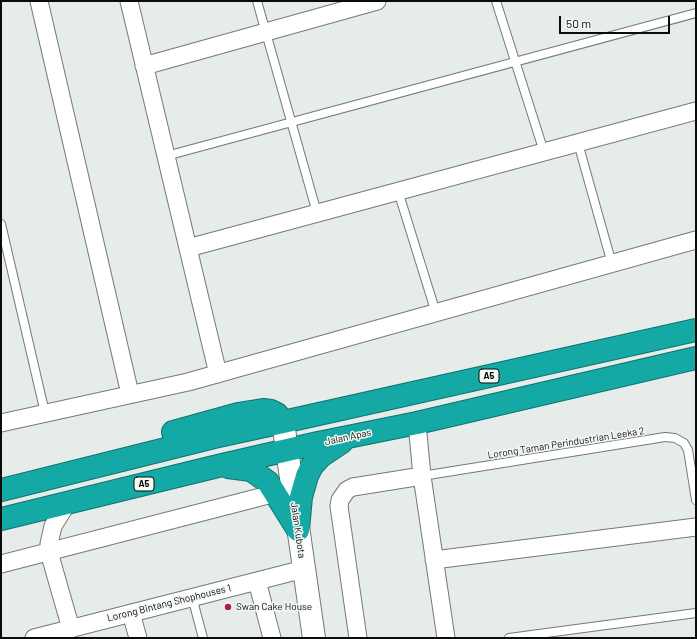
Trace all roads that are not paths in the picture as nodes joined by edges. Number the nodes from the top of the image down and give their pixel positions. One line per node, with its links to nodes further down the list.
1 (39, 1): 26 (street)
2 (129, 1): 9 (street)
3 (257, 1): 7 (lane)
4 (377, 1): 7 (street)
5 (496, 1): 8 (lane)
6 (696, 13): 8 (lane)
7 (266, 32): 9 (street); 11 (lane)
8 (516, 62): 11 (lane); 13 (lane)
9 (144, 66): 14 (street)
10 (696, 111): 12 (street)
11 (292, 122): 14 (lane); 16 (lane)
12 (578, 143): 13 (street); 20 (lane)
13 (544, 152): 15 (street)
14 (166, 156): 19 (street)
15 (398, 191): 16 (street); 21 (lane)
16 (317, 213): 19 (street)
17 (1, 224): 28 (lane)
18 (696, 240): 20 (street)
19 (188, 248): 24 (street)
20 (612, 264): 21 (street)
21 (436, 313): 24 (street)
22 (696, 330): 27 (highway, A5)
23 (696, 358): 25 (highway, Jalan Apas / A5)
24 (218, 374): 26 (street)
25 (546, 392): 27 (highway); 31 (highway, Jalan Apas / A5)
26 (130, 394): 28 (street)
27 (409, 394): 29 (highway, A5)
28 (45, 413): 30 (street)
29 (283, 422): 33 (street, Jalan Kubota); 36 (highway)
30 (1, 423)
31 (411, 424): 32 (highway, Jalan Apas / A5); 35 (street)
32 (350, 436): 33 (highway, Jalan Apas / A5); 42 (highway)
33 (287, 450): 34 (highway, Jalan Apas / A5); 42 (street, Jalan Kubota)
34 (218, 466): 37 (highway); 39 (highway, Jalan Apas / A5)
35 (422, 476): 38 (lane, Lorong Taman Perindustrian Leeka 2); 44 (street); 57 (street)
36 (1, 490)
37 (276, 493): 42 (highway); 43 (street)
38 (696, 500)
39 (68, 502): 40 (highway, Jalan Apas / A5); 43 (street)
40 (1, 519)
41 (696, 527): 44 (street)
42 (298, 530): 46 (street, Jalan Kubota)
43 (49, 552): 45 (street); 51 (street)
44 (434, 560): 58 (street)
45 (1, 564)
46 (304, 569): 47 (street, Lorong Bintang Shophouses 1); 56 (street, Jalan Kubota)
47 (257, 581): 48 (street, Lorong Bintang Shophouses 1); 55 (street)
48 (192, 597): 49 (street, Lorong Bintang Shophouses 1); 54 (lane)
49 (131, 613): 51 (street, Lorong Bintang Shophouses 1); 53 (street)
50 (696, 613): 59 (lane)
51 (71, 628): 52 (street, Lorong Bintang Shophouses 1)
52 (34, 638)
53 (138, 638)
54 (203, 638)
55 (272, 638)
56 (314, 638)
57 (358, 638)
58 (446, 638)
59 (509, 638)

